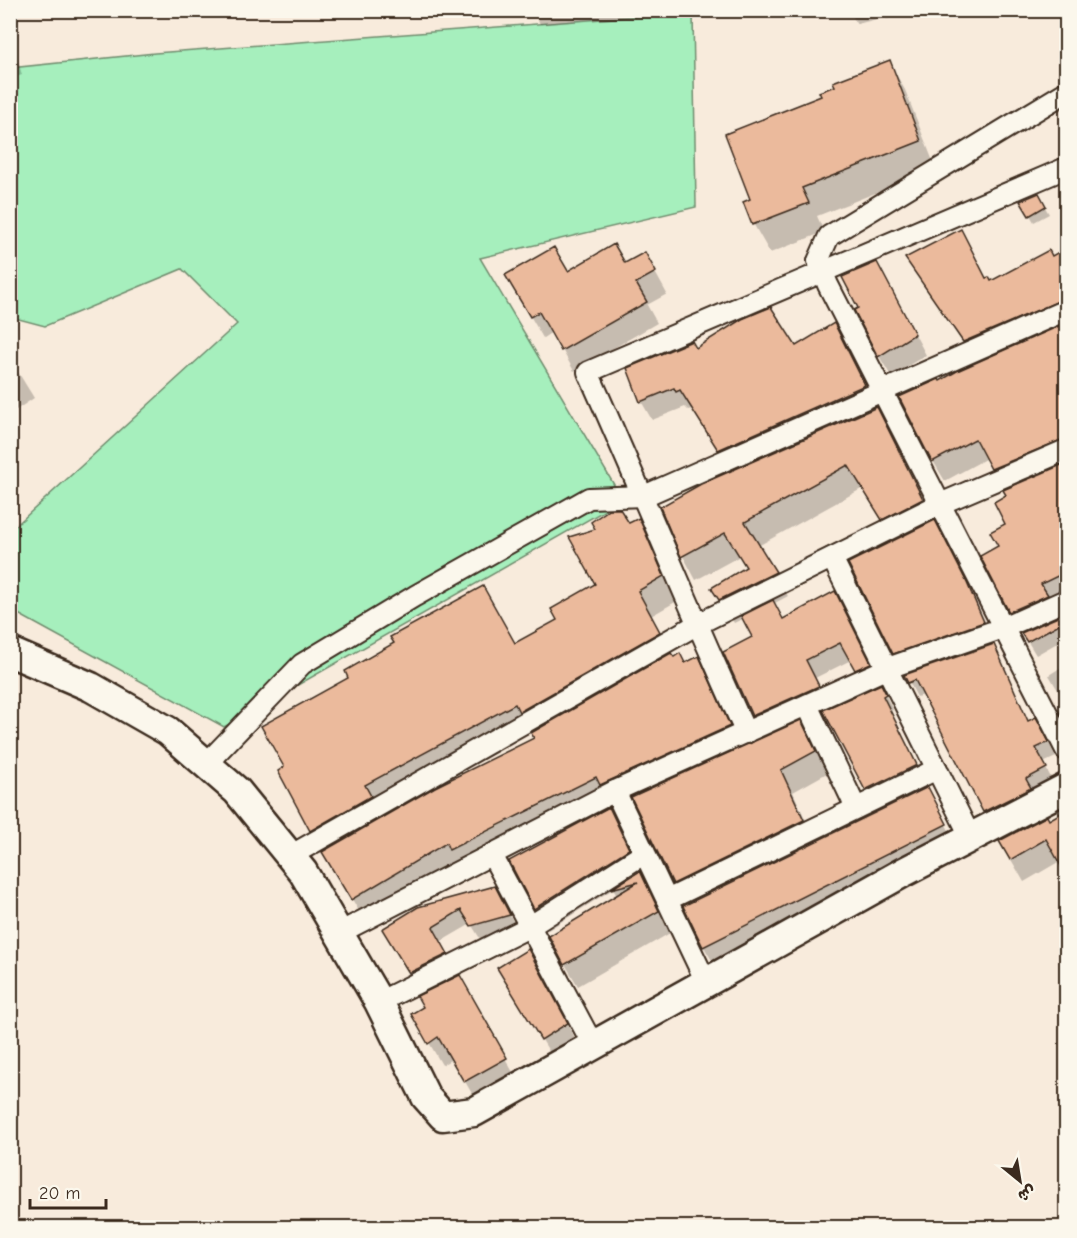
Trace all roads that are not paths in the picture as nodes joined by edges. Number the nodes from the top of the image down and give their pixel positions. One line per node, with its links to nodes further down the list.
1 (1066, 92): 3 (street)
2 (1066, 168): 3 (street)
3 (823, 273): 5 (street); 7 (street)
4 (1066, 310): 5 (street)
5 (882, 391): 7 (street); 8 (street)
6 (1066, 450): 8 (street)
7 (644, 496): 11 (street); 18 (street)
8 (940, 504): 9 (street); 12 (street)
9 (832, 558): 11 (street); 14 (street)
10 (1066, 600): 12 (street)
11 (696, 626): 16 (street); 26 (street)
12 (1003, 628): 14 (street); 17 (street)
13 (10, 652): 18 (street)
14 (888, 668): 15 (street); 19 (street)
15 (807, 705): 16 (street); 22 (street)
16 (746, 733): 21 (street)
17 (1066, 750)
18 (206, 764): 26 (street)
19 (937, 769): 22 (street); 23 (street)
20 (1066, 788): 23 (street)
21 (615, 791): 24 (street); 25 (street)
22 (856, 808): 27 (street)
23 (971, 838): 30 (street)
24 (645, 853): 27 (street); 28 (street)
25 (492, 855): 28 (street); 29 (street)
26 (290, 856): 29 (street)
27 (667, 900): 30 (street)
28 (529, 927): 31 (street); 32 (street)
29 (339, 933): 31 (street)
30 (706, 982): 32 (street)
31 (379, 1002): 32 (street)
32 (593, 1045)

